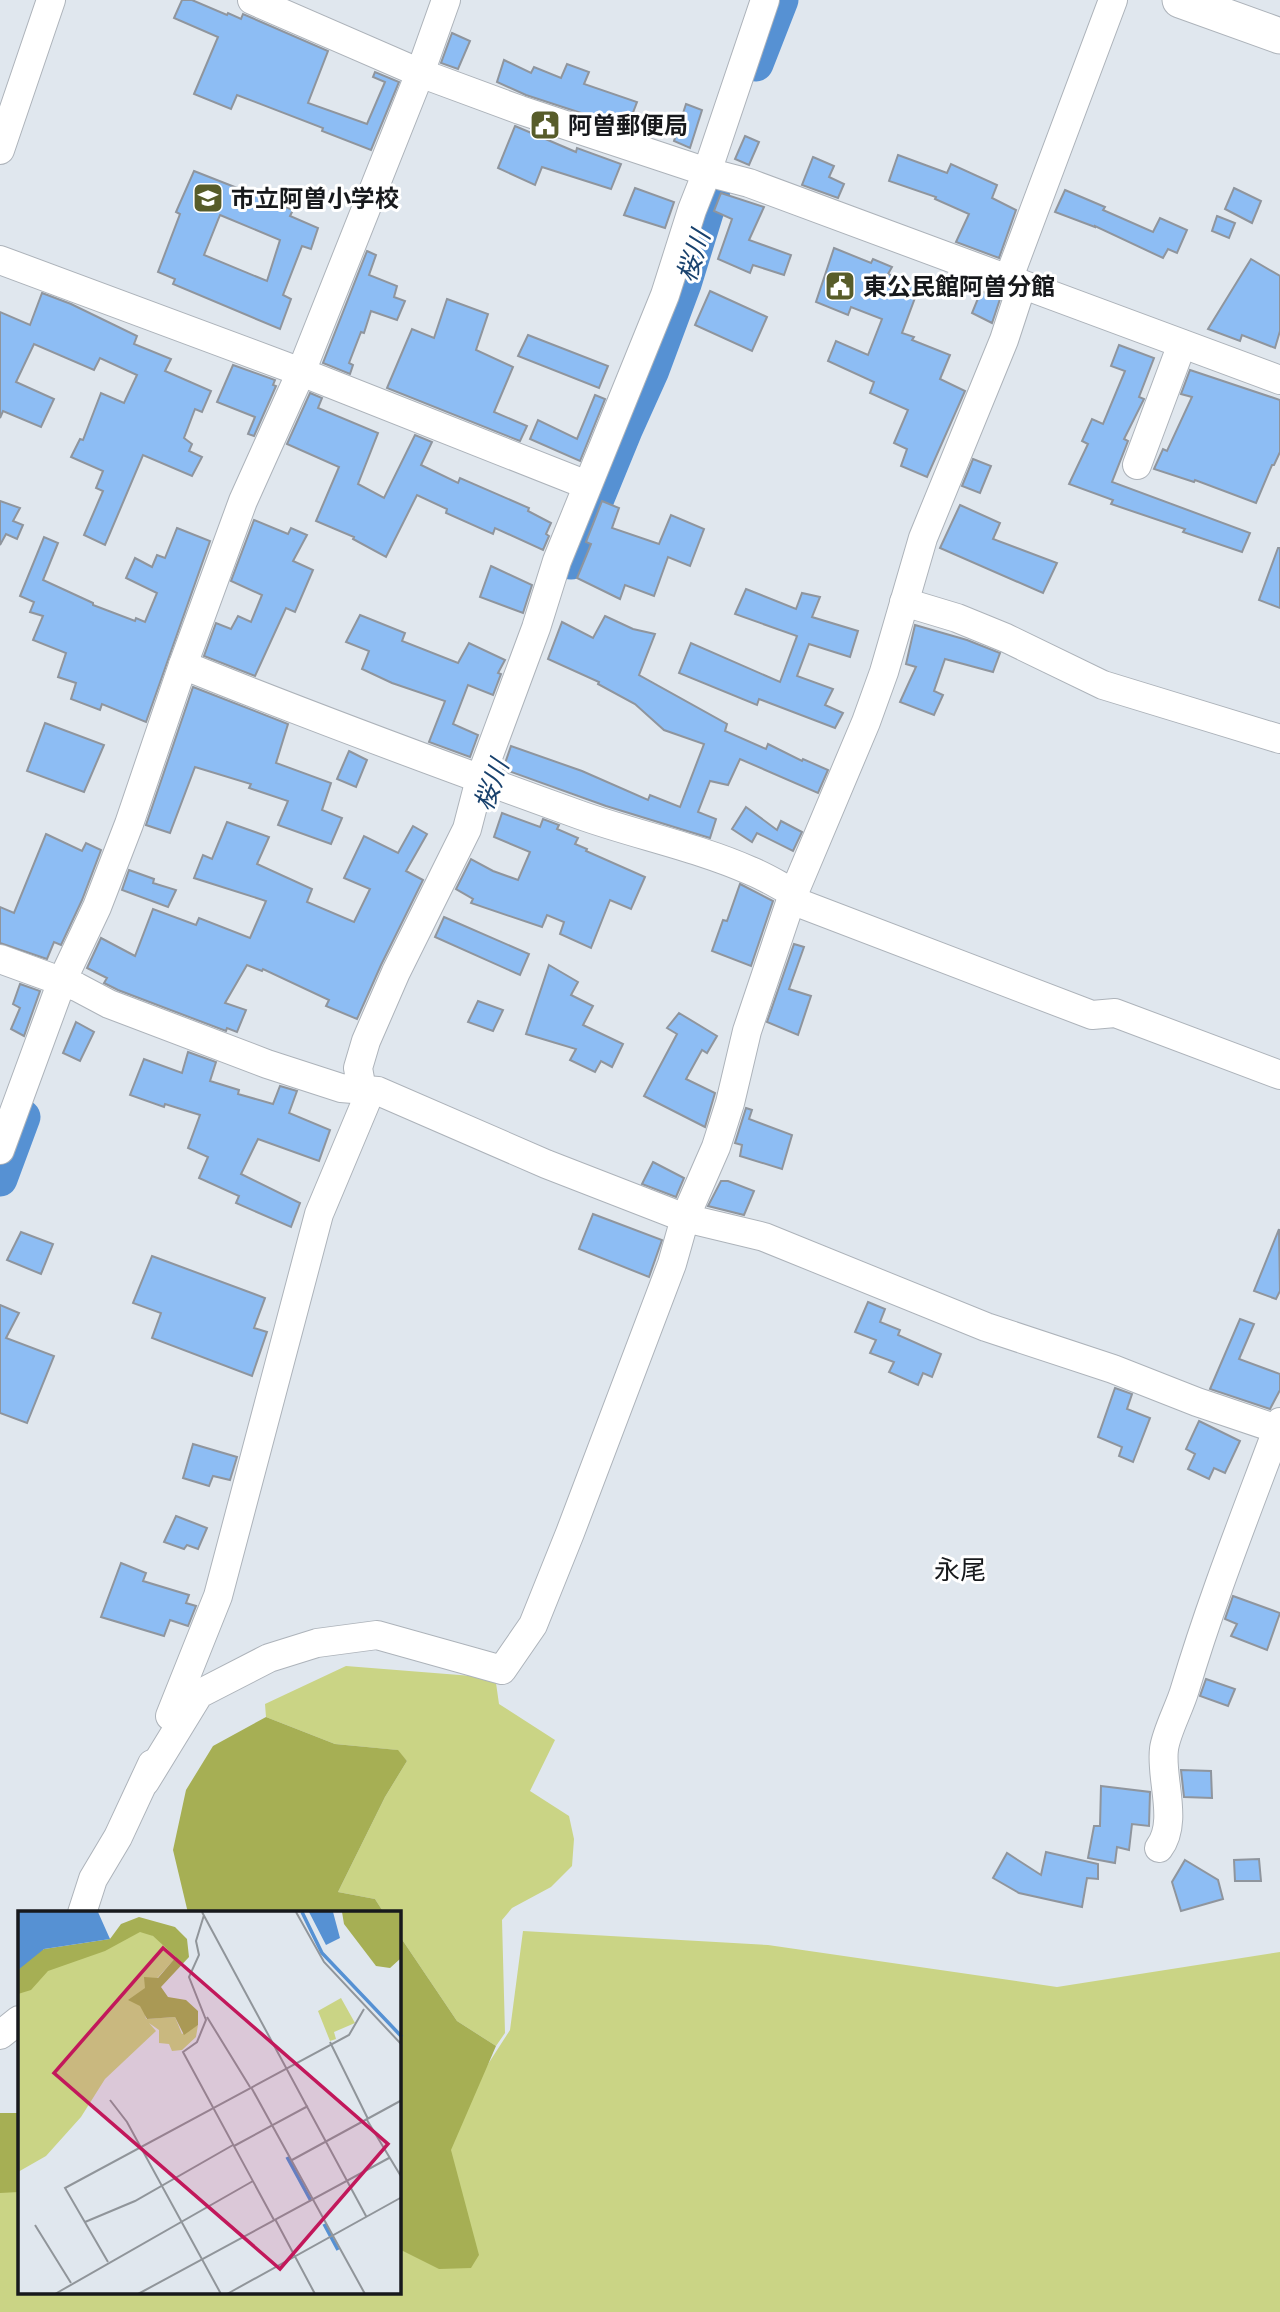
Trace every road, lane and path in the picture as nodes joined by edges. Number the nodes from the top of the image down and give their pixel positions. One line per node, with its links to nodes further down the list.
1 (51, 0): 9 (street)
2 (253, 0): 8 (street)
3 (446, 0): 8 (street)
4 (765, 0): 10 (street)
5 (1113, 0): 12 (street)
6 (1180, 0): 7 (main road)
7 (1280, 36)
8 (421, 74): 10 (street); 14 (street)
9 (0, 150)
10 (714, 174): 12 (street); 17 (street)
11 (0, 260): 14 (street)
12 (1015, 283): 13 (street); 18 (street)
13 (1182, 344): 15 (street); 16 (street)
14 (301, 372): 17 (street); 19 (street)
15 (1280, 380)
16 (1138, 465)
17 (587, 485): 21 (street)
18 (904, 602): 20 (street); 22 (street)
19 (183, 665): 21 (street); 24 (street)
20 (1280, 738)
21 (488, 782): 22 (street); 26 (street)
22 (792, 896): 25 (street); 28 (street)
23 (0, 959): 24 (street)
24 (68, 984): 26 (street); 27 (street)
25 (1280, 1076)
26 (362, 1082): 28 (street); 30 (street)
27 (0, 1150)
28 (685, 1218): 29 (street); 30 (street)
29 (1279, 1427): 31 (street)
30 (145, 1782): 32 (street)
31 (1159, 1848)
32 (83, 1911)
33 (18, 2022): 34 (street)
34 (0, 2035)

